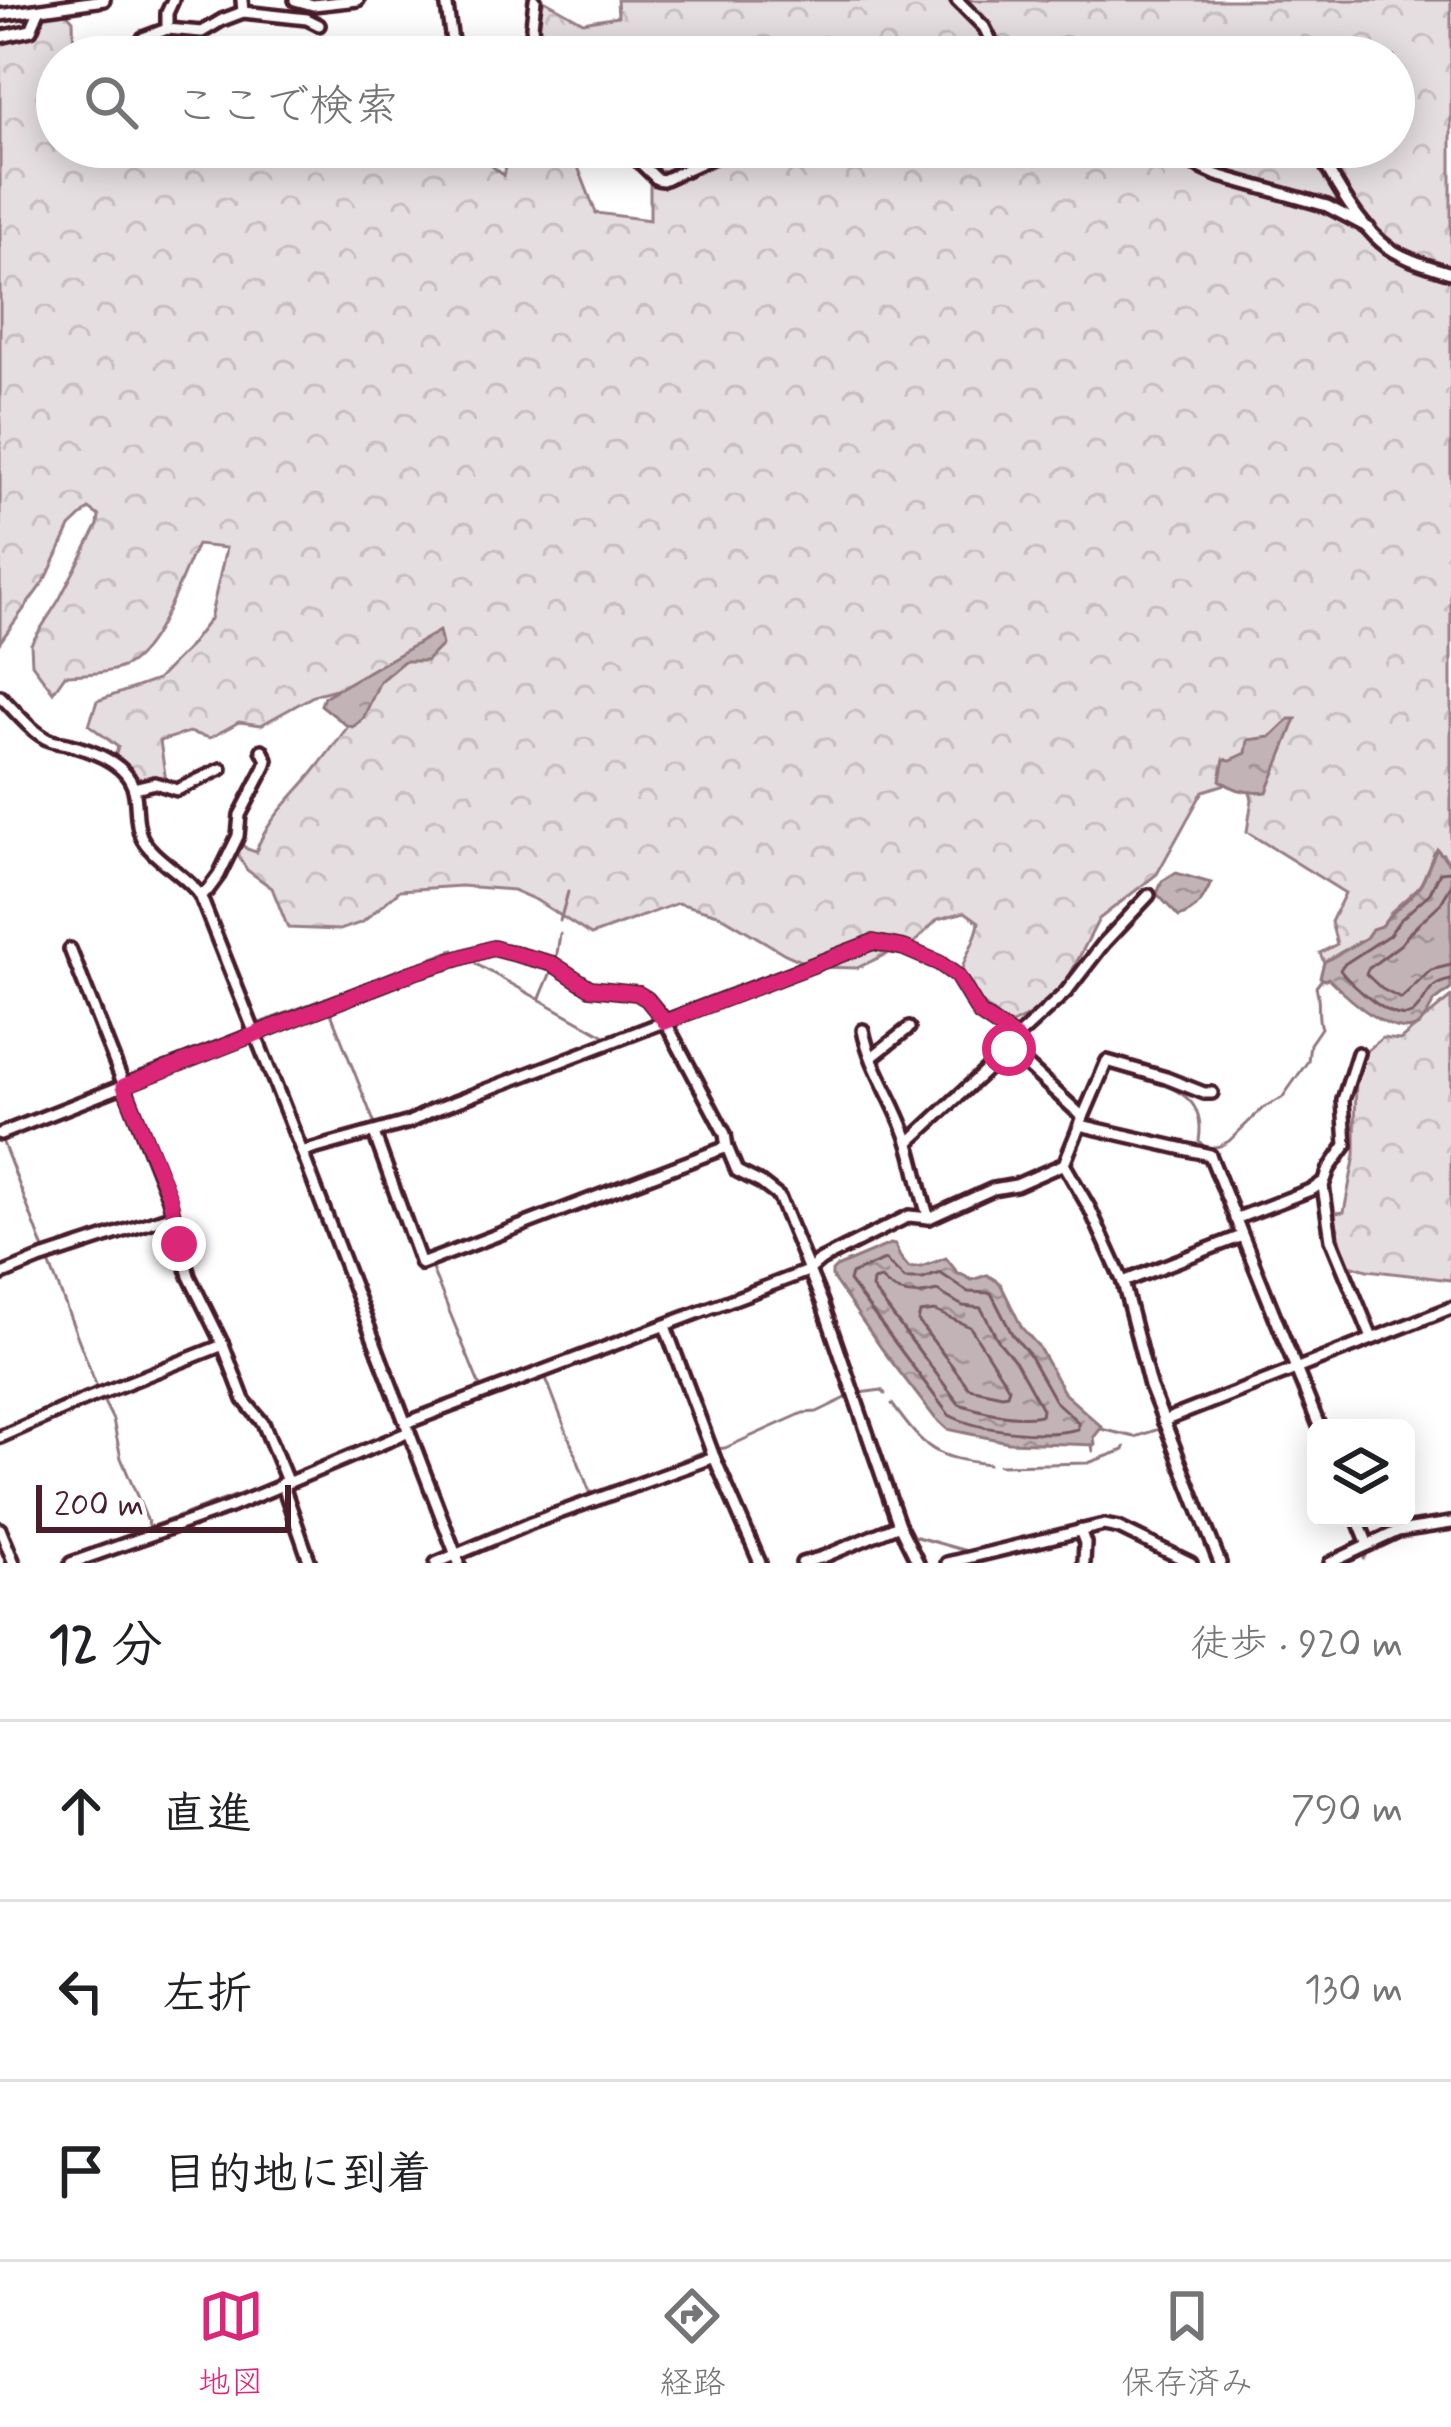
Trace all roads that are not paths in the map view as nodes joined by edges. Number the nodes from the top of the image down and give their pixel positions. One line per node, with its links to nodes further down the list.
1 (104, 0): 9 (street)
2 (173, 0): 12 (street)
3 (295, 0): 4 (street)
4 (358, 0)
5 (446, 0): 14 (street)
6 (535, 0): 15 (street)
7 (957, 0): 16 (street)
8 (243, 6): 11 (street); 12 (street)
9 (39, 10): 10 (street); 17 (street)
10 (0, 15)
11 (319, 25)
12 (167, 29): 13 (street)
13 (148, 36)
14 (451, 36)
15 (532, 36)
16 (989, 36)
17 (0, 37)
18 (646, 168): 19 (street)
19 (685, 168)
20 (1201, 168): 22 (street)
21 (1328, 168): 22 (street)
22 (1369, 228): 23 (street)
23 (1451, 273)
24 (0, 696): 27 (street)
25 (262, 750): 28 (street)
26 (221, 769): 27 (street)
27 (134, 788): 28 (street)
28 (200, 895): 34 (street)
29 (1149, 895): 35 (street)
30 (70, 949): 39 (street)
31 (665, 1022): 34 (street); 35 (street); 42 (street); 45 (street)
32 (909, 1028): 38 (street)
33 (863, 1030): 38 (street)
34 (255, 1033): 39 (street); 46 (street)
35 (1016, 1038): 36 (street)
36 (1009, 1049): 41 (street); 44 (street)
37 (1358, 1053): 48 (street)
38 (872, 1057): 44 (street)
39 (124, 1086): 43 (street); 49 (street)
40 (1211, 1093): 41 (street)
41 (1082, 1121): 47 (street); 51 (street)
42 (374, 1133): 45 (street); 46 (street)
43 (0, 1134)
44 (909, 1142): 50 (street)
45 (727, 1147): 53 (street)
46 (302, 1152): 63 (street)
47 (1064, 1164): 50 (street); 55 (street)
48 (1323, 1182): 51 (street); 58 (street)
49 (173, 1215): 54 (street); 59 (street)
50 (929, 1217): 53 (street)
51 (1235, 1219): 52 (street)
52 (1242, 1236): 55 (street); 60 (street)
53 (808, 1271): 57 (street); 68 (street)
54 (0, 1275)
55 (1123, 1282): 62 (street)
56 (1451, 1308): 58 (street)
57 (665, 1326): 63 (street); 65 (street)
58 (1372, 1338): 60 (street)
59 (223, 1345): 64 (street); 66 (street)
60 (1295, 1368): 61 (street); 62 (street)
61 (1316, 1419)
62 (1162, 1421): 84 (street)
63 (407, 1427): 66 (street); 73 (street)
64 (0, 1437)
65 (714, 1456): 73 (street); 78 (street)
66 (285, 1482): 75 (street); 76 (street)
67 (1451, 1523): 72 (street)
68 (899, 1525): 79 (street); 80 (street)
69 (1360, 1527): 72 (street)
70 (0, 1529): 74 (street)
71 (1081, 1533): 81 (street); 82 (street); 83 (street)
72 (1366, 1545): 85 (street)
73 (457, 1559): 77 (street)
74 (14, 1563)
75 (71, 1563)
76 (310, 1563)
77 (436, 1563)
78 (760, 1563)
79 (805, 1563)
80 (918, 1563)
81 (947, 1563)
82 (1084, 1563)
83 (1191, 1563)
84 (1220, 1563)
85 (1330, 1563)

